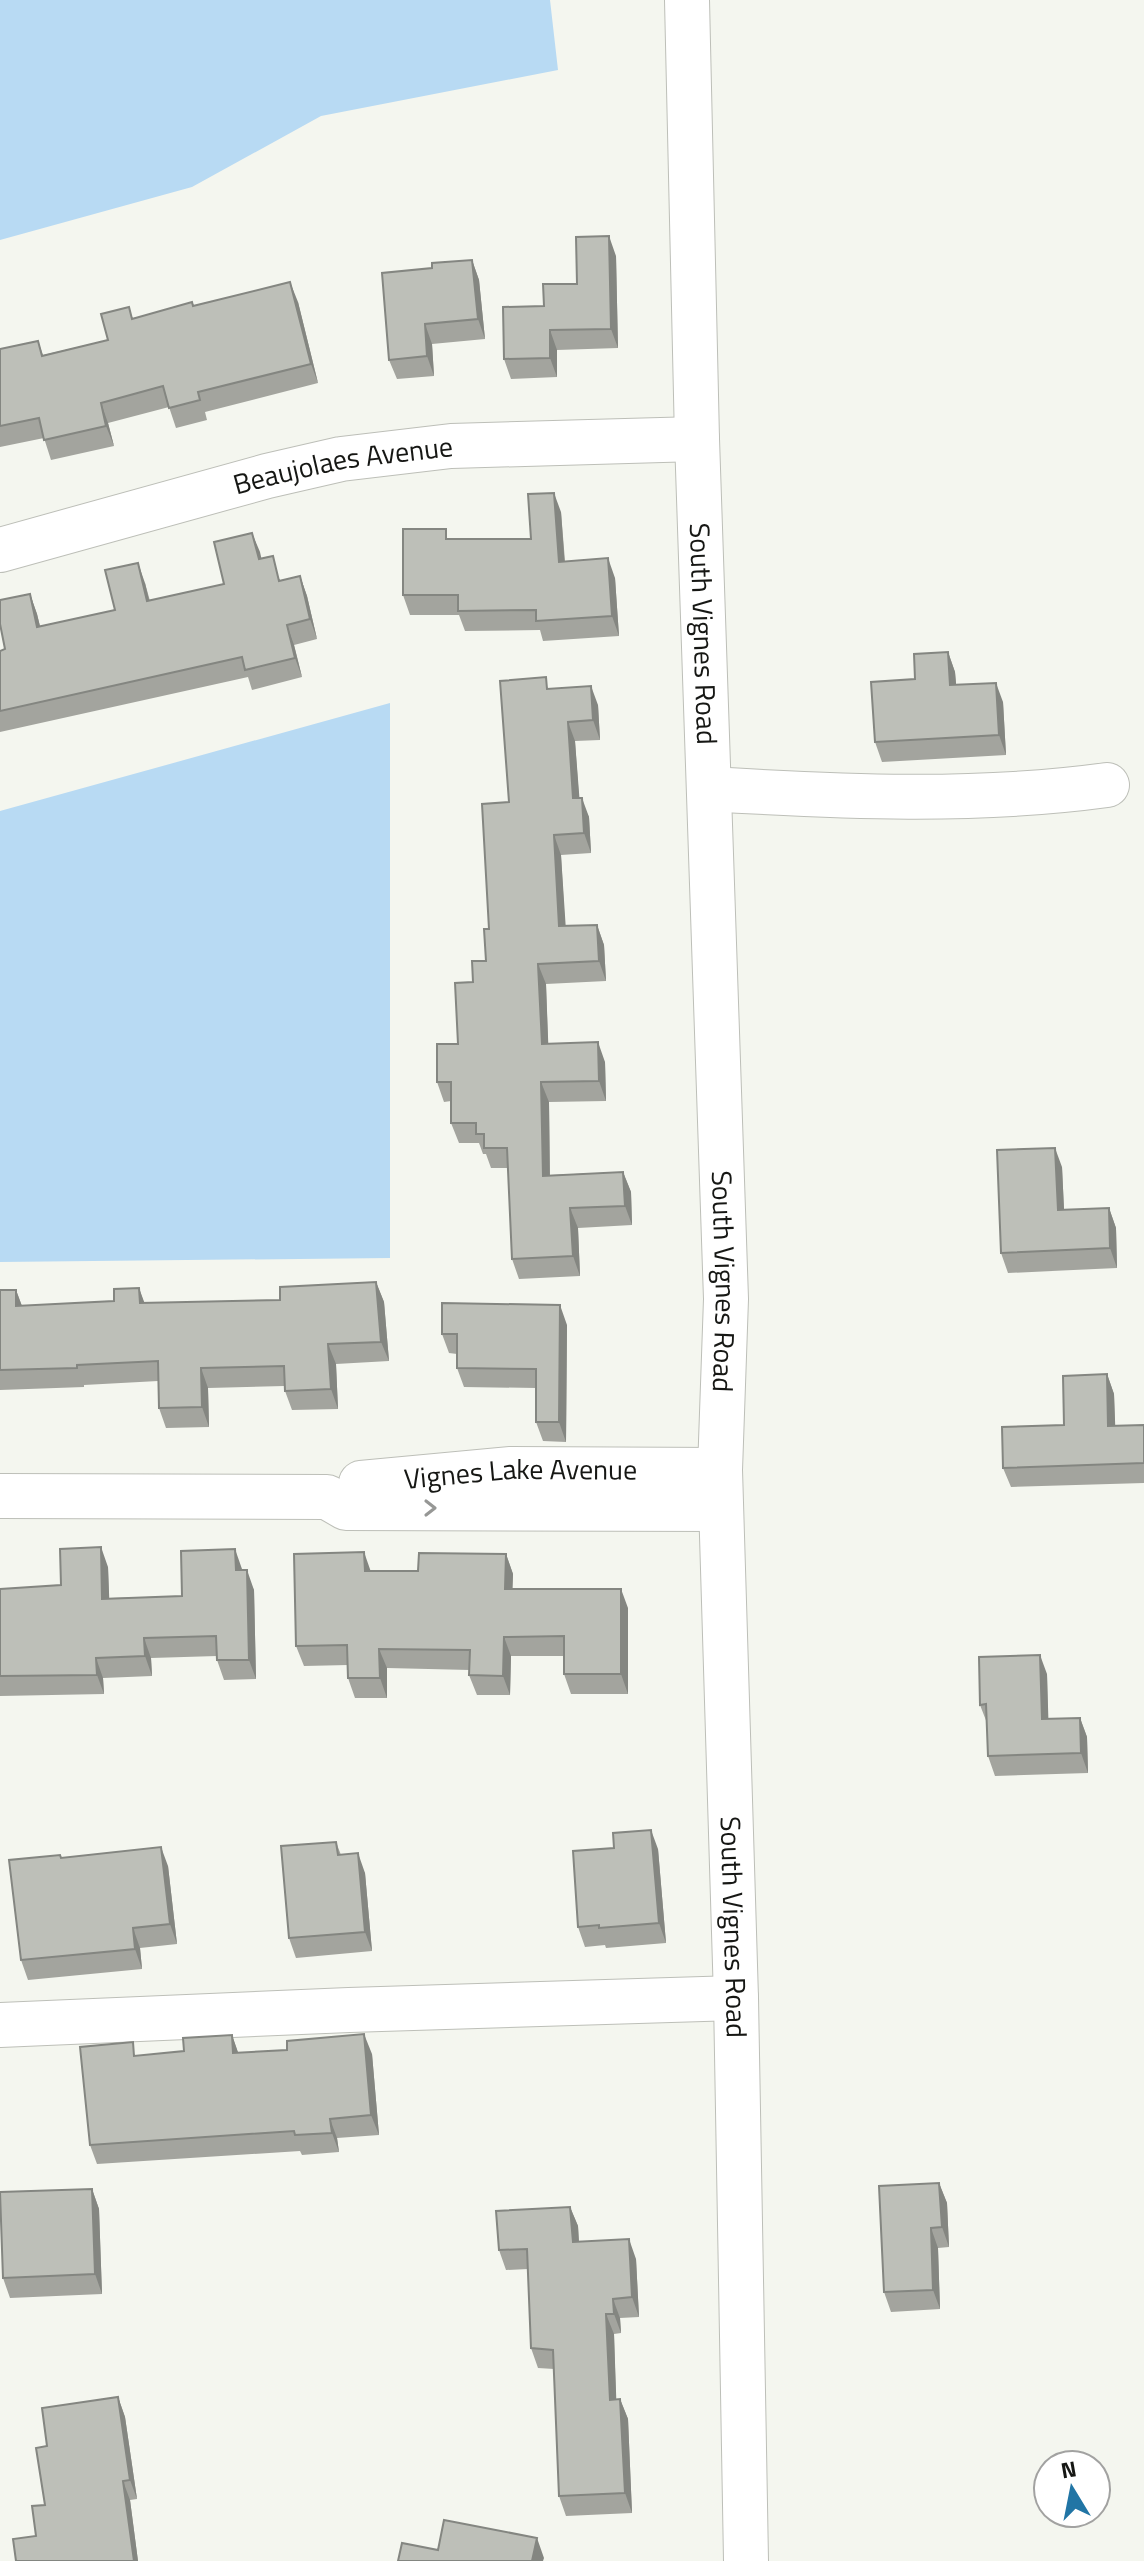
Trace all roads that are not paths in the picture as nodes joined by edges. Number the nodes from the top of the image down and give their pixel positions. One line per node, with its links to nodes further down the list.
1 (687, 0): 2 (street, South Vignes Road)
2 (697, 439): 3 (street, Beaujolaes Avenue); 5 (street, South Vignes Road)
3 (0, 550)
4 (1107, 785): 5 (street)
5 (709, 789): 6 (street, South Vignes Road)
6 (720, 1490): 7 (street, Vignes Lake Avenue); 8 (street, South Vignes Road)
7 (0, 1496)
8 (736, 1998): 9 (street); 10 (street, South Vignes Road)
9 (0, 2025)
10 (746, 2561)

